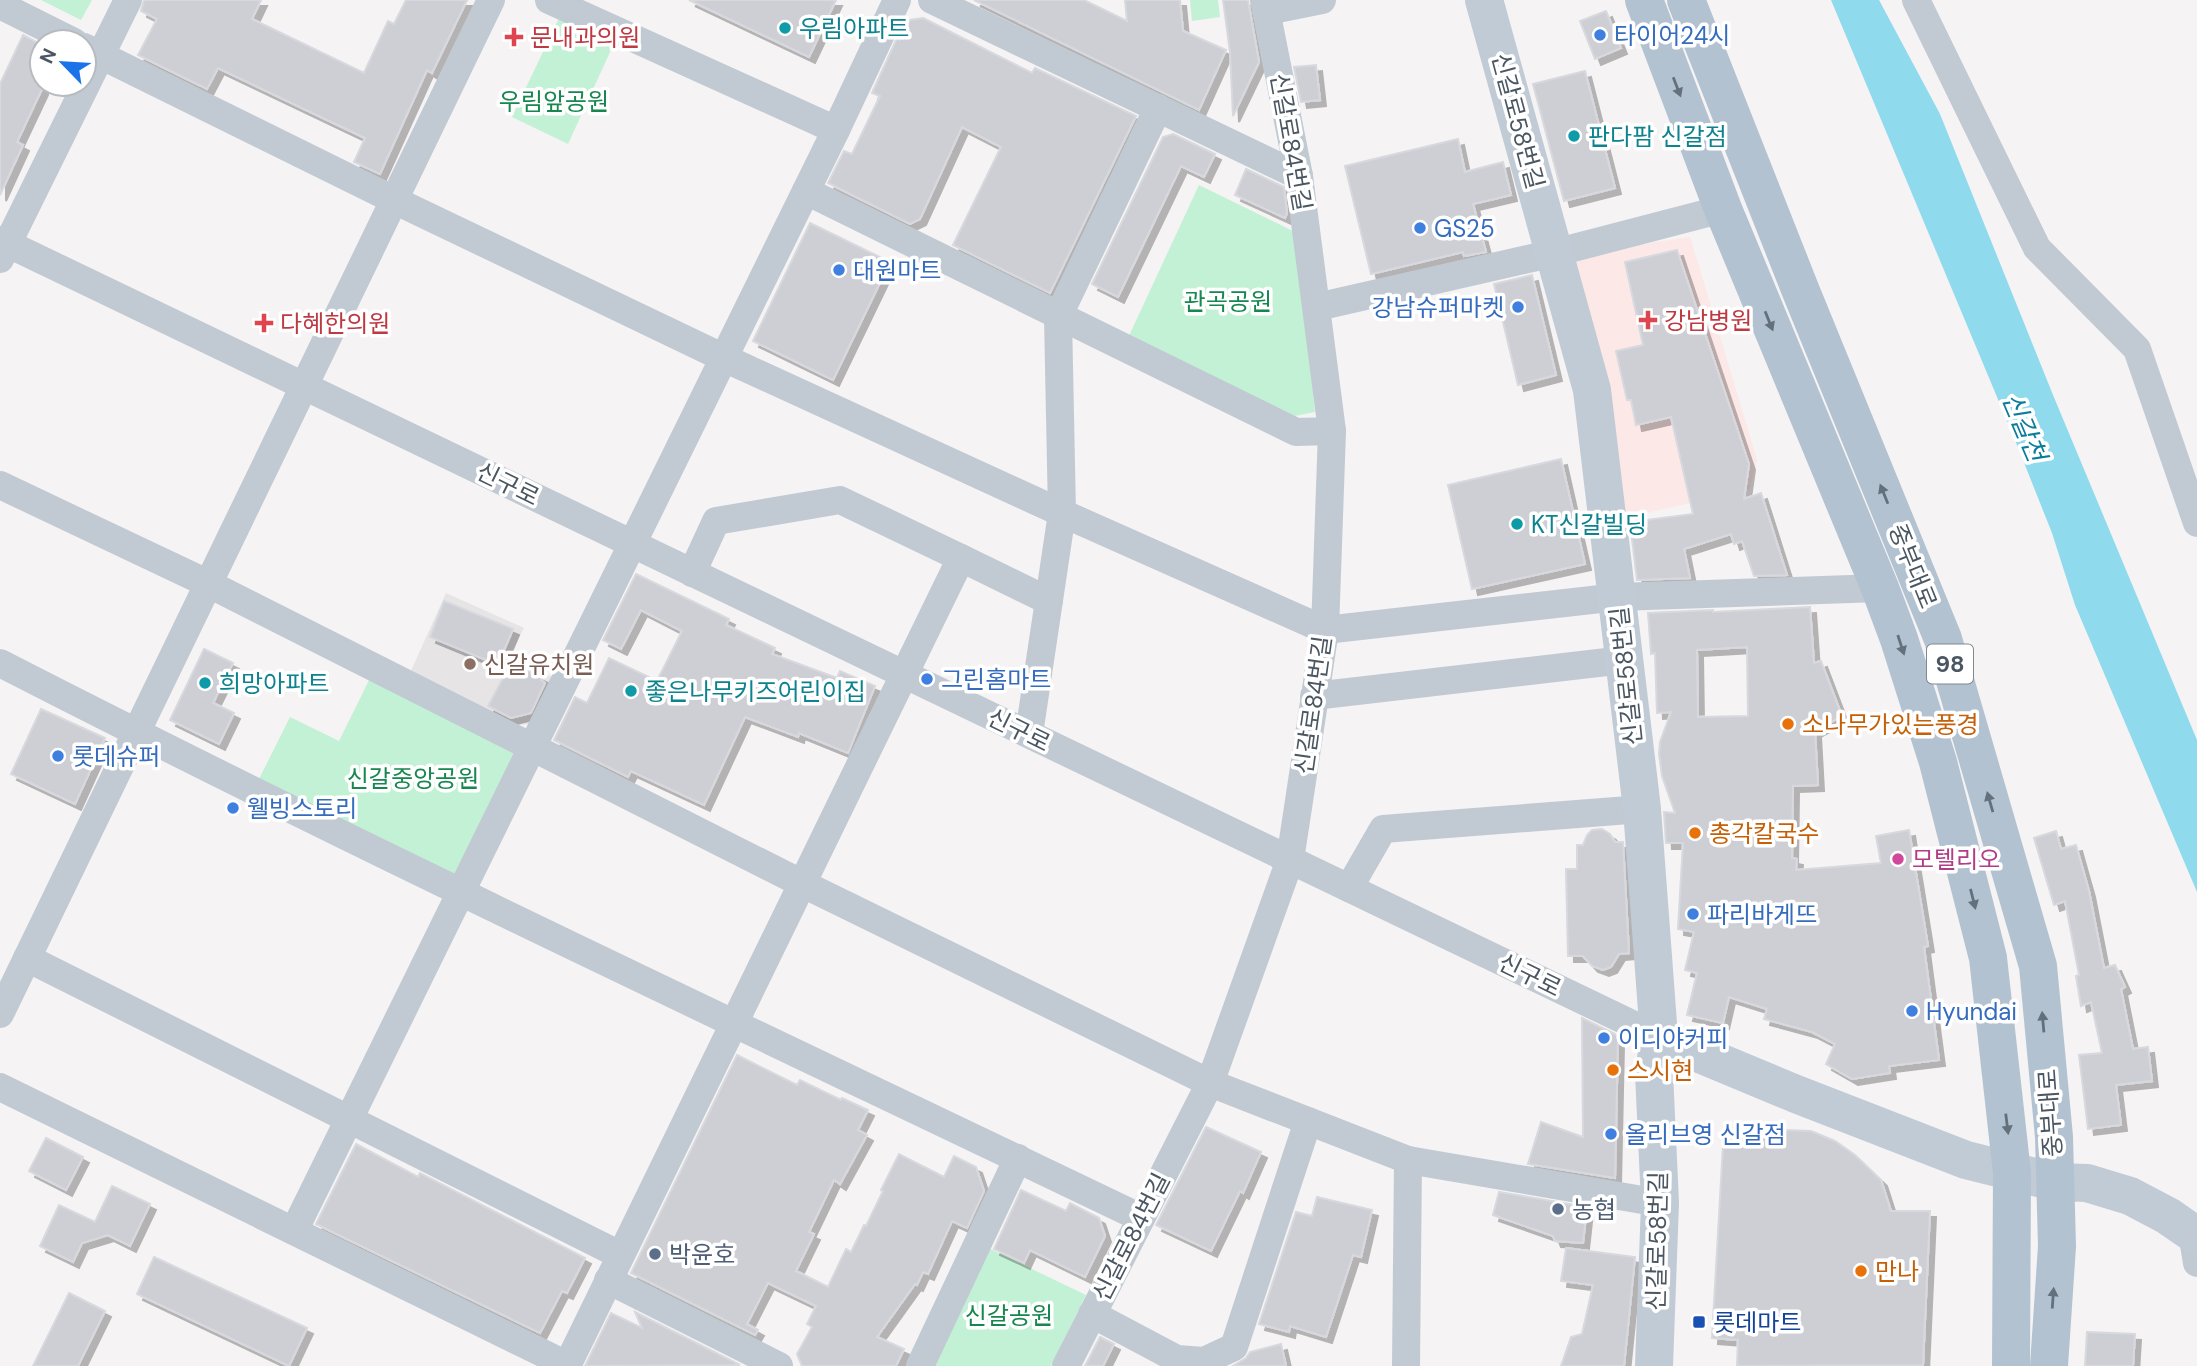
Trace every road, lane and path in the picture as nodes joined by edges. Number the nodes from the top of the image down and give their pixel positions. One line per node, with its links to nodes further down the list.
1 (128, 0): 14 (street)
2 (491, 0): 21 (street)
3 (549, 0): 18 (street)
4 (897, 0): 18 (street)
5 (932, 0): 17 (street)
6 (1322, 0): 12 (street)
7 (1484, 0): 24 (street, 신갈로58번길)
8 (1644, 0): 22 (main road, 중부대로 / 98, one-way to 22)
9 (1686, 0): 64 (main road, 중부대로 / 98, one-way to 9)
10 (1916, 0): 32 (street)
11 (0, 5): 13 (street)
12 (1266, 6): 19 (street, 신갈로84번길)
13 (46, 28)
14 (98, 42)
15 (98, 54): 21 (street)
16 (71, 98): 23 (street)
17 (1158, 108): 19 (street); 26 (street)
18 (836, 130): 20 (street)
19 (1299, 176): 25 (street, 신갈로84번길)
20 (806, 191): 26 (street); 27 (street)
21 (394, 200): 27 (street); 28 (street)
22 (1723, 209): 24 (street); 37 (main road, 중부대로 / 98, one-way to 37)
23 (3, 248): 28 (street, 신구로)
24 (1554, 253): 25 (street); 38 (street, 신갈로58번길)
25 (1317, 307): 29 (street, 신갈로84번길)
26 (1058, 317): 29 (street); 31 (street)
27 (724, 358): 31 (street); 33 (street)
28 (304, 386): 33 (street, 신구로); 36 (street)
29 (1332, 431): 40 (street, 신갈로84번길)
30 (0, 485): 36 (street)
31 (1062, 513): 39 (street); 40 (street)
32 (2197, 523)
33 (633, 544): 35 (street, 신구로); 47 (street)
34 (961, 558): 35 (street); 39 (street); 43 (street)
35 (692, 573): 43 (street, 신구로)
36 (209, 584): 45 (street); 47 (street)
37 (1880, 588): 38 (street); 63 (main road, 중부대로 / 98, one-way to 63)
38 (1618, 597): 40 (street); 41 (street, 신갈로58번길)
39 (1049, 601): 46 (street)
40 (1325, 630): 44 (street, 신갈로84번길)
41 (1624, 660): 44 (street); 48 (street, 신갈로58번길)
42 (0, 663): 45 (street)
43 (903, 674): 46 (street, 신구로); 50 (street)
44 (1314, 696): 49 (street, 신갈로84번길)
45 (136, 733): 52 (street); 53 (street)
46 (1029, 734): 49 (street, 신구로)
47 (533, 746): 50 (street); 52 (street)
48 (1642, 809): 51 (street); 56 (street, 신갈로58번길)
49 (1290, 860): 51 (street, 신구로); 57 (street, 신갈로84번길)
50 (801, 883): 55 (street); 57 (street)
51 (1349, 888): 56 (street, 신구로)
52 (462, 892): 55 (street); 59 (street)
53 (27, 958): 54 (street); 59 (street)
54 (0, 1014)
55 (733, 1023): 61 (street); 69 (street)
56 (1659, 1037): 63 (street, 신구로); 65 (street, 신갈로58번길)
57 (1210, 1083): 60 (street); 66 (street, 신갈로84번길)
58 (0, 1087): 67 (street)
59 (349, 1119): 67 (street); 69 (street)
60 (1308, 1121): 62 (street); 70 (street)
61 (1018, 1158): 66 (street); 73 (street)
62 (1408, 1160): 65 (street); 75 (street)
63 (2012, 1173): 64 (street, 신구로); 77 (main road, 중부대로 / 98)
64 (2055, 1182): 68 (street, 신구로); 78 (main road, 중부대로 / 98, one-way to 64)
65 (1660, 1203): 76 (street, 신갈로58번길)
66 (1141, 1218): 70 (street, 신갈로84번길)
67 (294, 1231): 71 (street)
68 (2195, 1243)
69 (614, 1268): 71 (street); 72 (street)
70 (1092, 1314): 74 (street, 신갈로84번길)
71 (567, 1366)
72 (779, 1366)
73 (920, 1366)
74 (1066, 1366)
75 (1406, 1366)
76 (1654, 1366)
77 (2011, 1366)
78 (2049, 1366)

